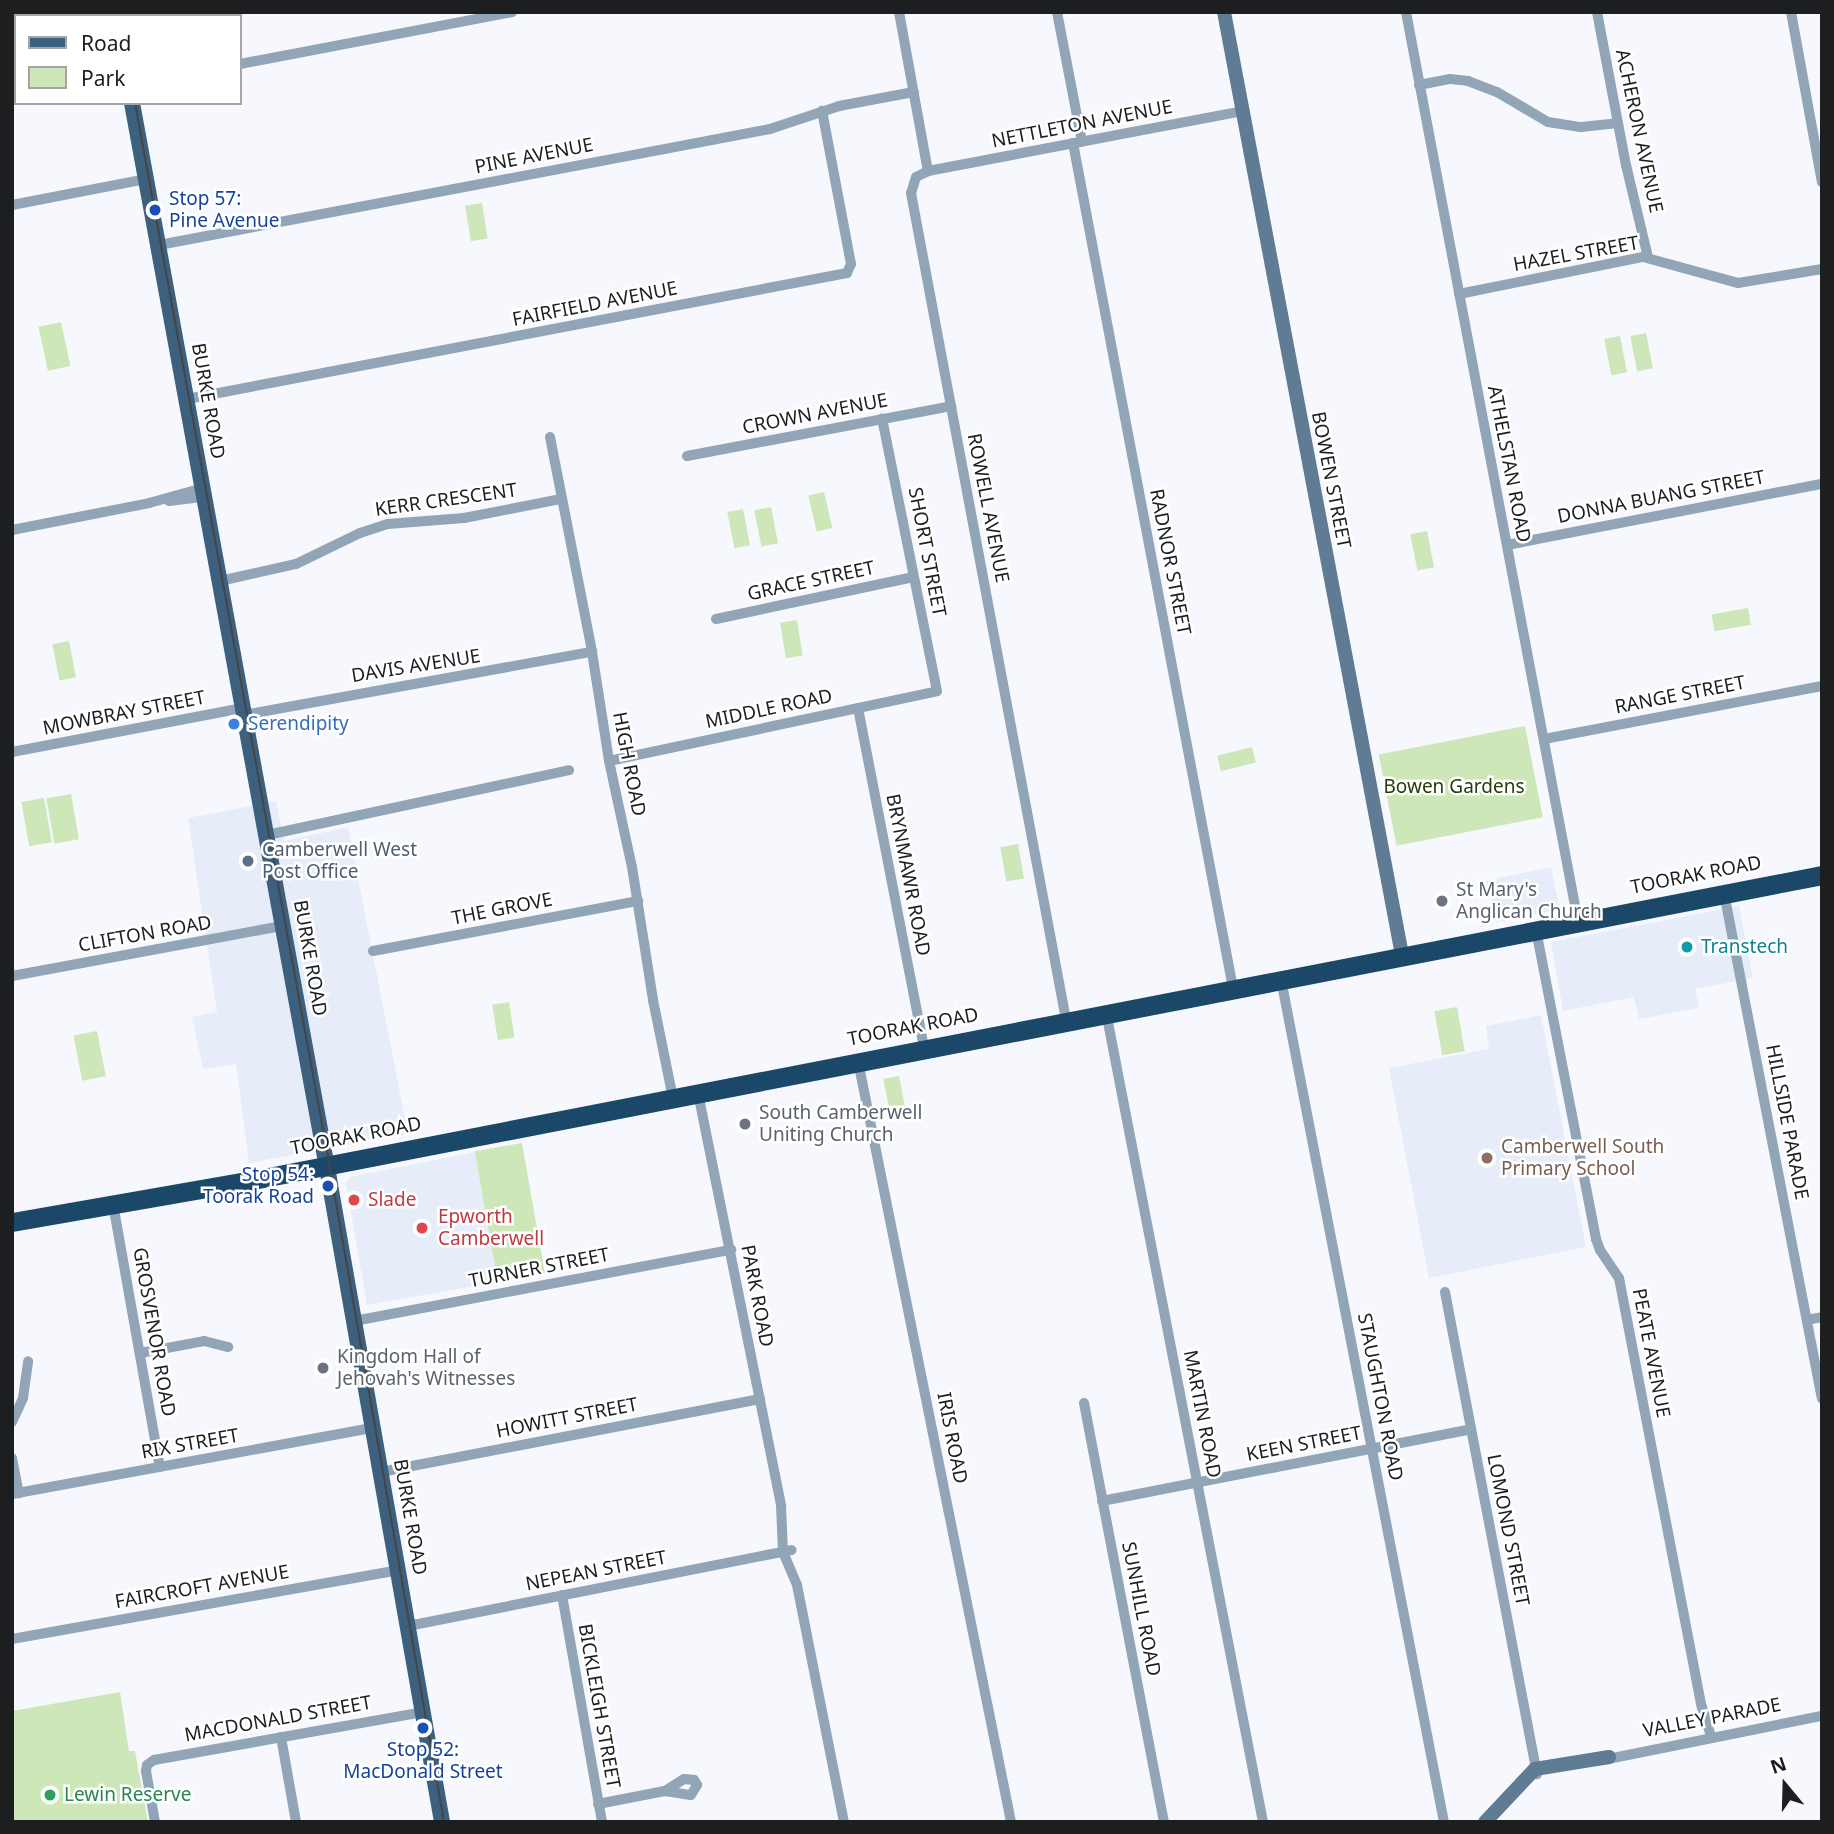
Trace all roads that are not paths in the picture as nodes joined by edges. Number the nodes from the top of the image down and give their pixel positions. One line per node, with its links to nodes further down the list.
1 (512, 12): 8 (street)
2 (899, 12): 10 (street)
3 (1057, 12): 15 (street, RADNOR STREET)
4 (1224, 12): 13 (street, BOWEN STREET)
5 (1406, 12): 9 (street, ATHELSTAN ROAD)
6 (1597, 12): 14 (street, ACHERON AVENUE)
7 (1791, 12): 18 (street)
8 (242, 64)
9 (1419, 85): 14 (street); 23 (street, ATHELSTAN ROAD)
10 (914, 92): 12 (street, PINE AVENUE); 16 (street)
11 (132, 105): 17 (main road, BURKE ROAD)
12 (822, 111): 20 (street, PINE AVENUE); 24 (street, FAIRFIELD AVENUE)
13 (1242, 111): 15 (street, NETTLETON AVENUE); 54 (street, BOWEN STREET)
14 (1618, 123): 21 (street, ACHERON AVENUE)
15 (1077, 143): 16 (street, NETTLETON AVENUE); 57 (street, RADNOR STREET)
16 (928, 171): 25 (street, ROWELL AVENUE)
17 (146, 179): 19 (street); 20 (main road, BURKE ROAD)
18 (1822, 182)
19 (12, 205)
20 (159, 245): 24 (main road, BURKE ROAD)
21 (1648, 257): 22 (street, HAZEL STREET); 23 (street, HAZEL STREET)
22 (1822, 270)
23 (1459, 294): 33 (street, ATHELSTAN ROAD)
24 (187, 399): 30 (main road, BURKE ROAD)
25 (951, 407): 26 (street, CROWN AVENUE); 59 (street, ROWELL AVENUE)
26 (883, 419): 28 (street, CROWN AVENUE); 34 (street, SHORT STREET)
27 (550, 437): 31 (street, HIGH ROAD)
28 (687, 456)
29 (1822, 484): 33 (street, DONNA BUANG STREET)
30 (204, 492): 32 (street); 35 (main road, BURKE ROAD)
31 (561, 499): 35 (street, KERR CRESCENT); 37 (street, HIGH ROAD)
32 (12, 530)
33 (1507, 545): 42 (street, ATHELSTAN ROAD)
34 (914, 577): 36 (street, GRACE STREET); 39 (street, SHORT STREET)
35 (220, 581): 41 (main road, BURKE ROAD)
36 (716, 619)
37 (592, 652): 41 (street, DAVIS AVENUE); 44 (street, HIGH ROAD)
38 (1822, 686): 42 (street, RANGE STREET)
39 (937, 691): 40 (street, MIDDLE ROAD)
40 (858, 708): 44 (street, MIDDLE ROAD); 60 (street, BRYNMAWR ROAD)
41 (244, 712): 43 (street, MOWBRAY STREET); 46 (main road, BURKE ROAD)
42 (1544, 739): 50 (street, ATHELSTAN ROAD)
43 (12, 752)
44 (609, 761): 49 (street, HIGH ROAD)
45 (569, 770): 46 (street)
46 (267, 835): 51 (main road, BURKE ROAD)
47 (1822, 875): 48 (highway, TOORAK ROAD)
48 (1724, 893): 50 (highway, TOORAK ROAD); 70 (street, HILLSIDE PARADE)
49 (638, 901): 53 (street, THE GROVE); 63 (street, HIGH ROAD)
50 (1578, 921): 52 (highway, TOORAK ROAD)
51 (283, 926): 55 (street, CLIFTON ROAD); 64 (main road, BURKE ROAD)
52 (1536, 930): 54 (highway, TOORAK ROAD); 96 (street, PEATE AVENUE)
53 (373, 951)
54 (1402, 955): 56 (highway, TOORAK ROAD)
55 (12, 976)
56 (1281, 979): 57 (highway, TOORAK ROAD); 81 (street, STAUGHTON ROAD)
57 (1233, 988): 58 (highway, TOORAK ROAD)
58 (1106, 1012): 59 (highway, TOORAK ROAD); 85 (street, MARTIN ROAD)
59 (1066, 1020): 60 (highway, TOORAK ROAD)
60 (924, 1048): 61 (highway, TOORAK ROAD)
61 (858, 1061): 62 (highway, TOORAK ROAD); 106 (street, IRIS ROAD)
62 (698, 1093): 63 (highway, TOORAK ROAD); 67 (street, PARK ROAD)
63 (673, 1098): 64 (highway, TOORAK ROAD)
64 (327, 1165): 65 (highway, TOORAK ROAD); 71 (main road, BURKE ROAD)
65 (113, 1204): 66 (highway, TOORAK ROAD); 73 (street, GROSVENOR ROAD)
66 (12, 1222)
67 (730, 1250): 71 (street, TURNER STREET); 75 (street, PARK ROAD)
68 (1445, 1292): 80 (street, LOMOND STREET)
69 (1822, 1317): 70 (street)
70 (1807, 1320): 76 (street, HILLSIDE PARADE)
71 (354, 1321): 79 (main road, BURKE ROAD)
72 (228, 1347): 73 (street)
73 (140, 1353): 83 (street, GROSVENOR ROAD)
74 (28, 1361): 78 (street)
75 (760, 1399): 84 (street, HOWITT STREET); 88 (street, PARK ROAD)
76 (1822, 1399)
77 (1083, 1403): 87 (street, SUNHILL ROAD)
78 (12, 1422)
79 (373, 1428): 83 (street, RIX STREET); 84 (main road, BURKE ROAD)
80 (1471, 1429): 81 (street, KEEN STREET); 98 (street, LOMOND STREET)
81 (1372, 1449): 85 (street, KEEN STREET); 109 (street, STAUGHTON ROAD)
82 (12, 1458): 86 (street)
83 (160, 1467): 86 (street, RIX STREET)
84 (381, 1472): 89 (main road, BURKE ROAD)
85 (1197, 1483): 87 (street, KEEN STREET); 108 (street, MARTIN ROAD)
86 (15, 1494)
87 (1102, 1501): 107 (street, SUNHILL ROAD)
88 (787, 1551): 90 (street, NEPEAN STREET); 105 (street, PARK ROAD)
89 (398, 1570): 91 (main road, BURKE ROAD); 92 (street, FAIRCROFT AVENUE)
90 (562, 1595): 91 (street, NEPEAN STREET); 100 (street, BICKLEIGH STREET)
91 (408, 1626): 93 (main road, BURKE ROAD)
92 (12, 1639)
93 (423, 1712): 95 (street, MACDONALD STREET); 103 (main road, BURKE ROAD)
94 (1822, 1716): 96 (street, VALLEY PARADE)
95 (281, 1737): 101 (street, MACDONALD STREET); 102 (street)
96 (1707, 1738): 97 (street, VALLEY PARADE)
97 (1609, 1758): 98 (street, VALLEY PARADE)
98 (1536, 1772): 110 (street); 111 (street)
99 (665, 1791): 100 (street)
100 (598, 1804): 104 (street, BICKLEIGH STREET)
101 (155, 1822)
102 (296, 1822)
103 (442, 1822)
104 (601, 1822)
105 (844, 1822)
106 (1011, 1822)
107 (1164, 1822)
108 (1263, 1822)
109 (1444, 1822)
110 (1485, 1822)
111 (1493, 1822)

